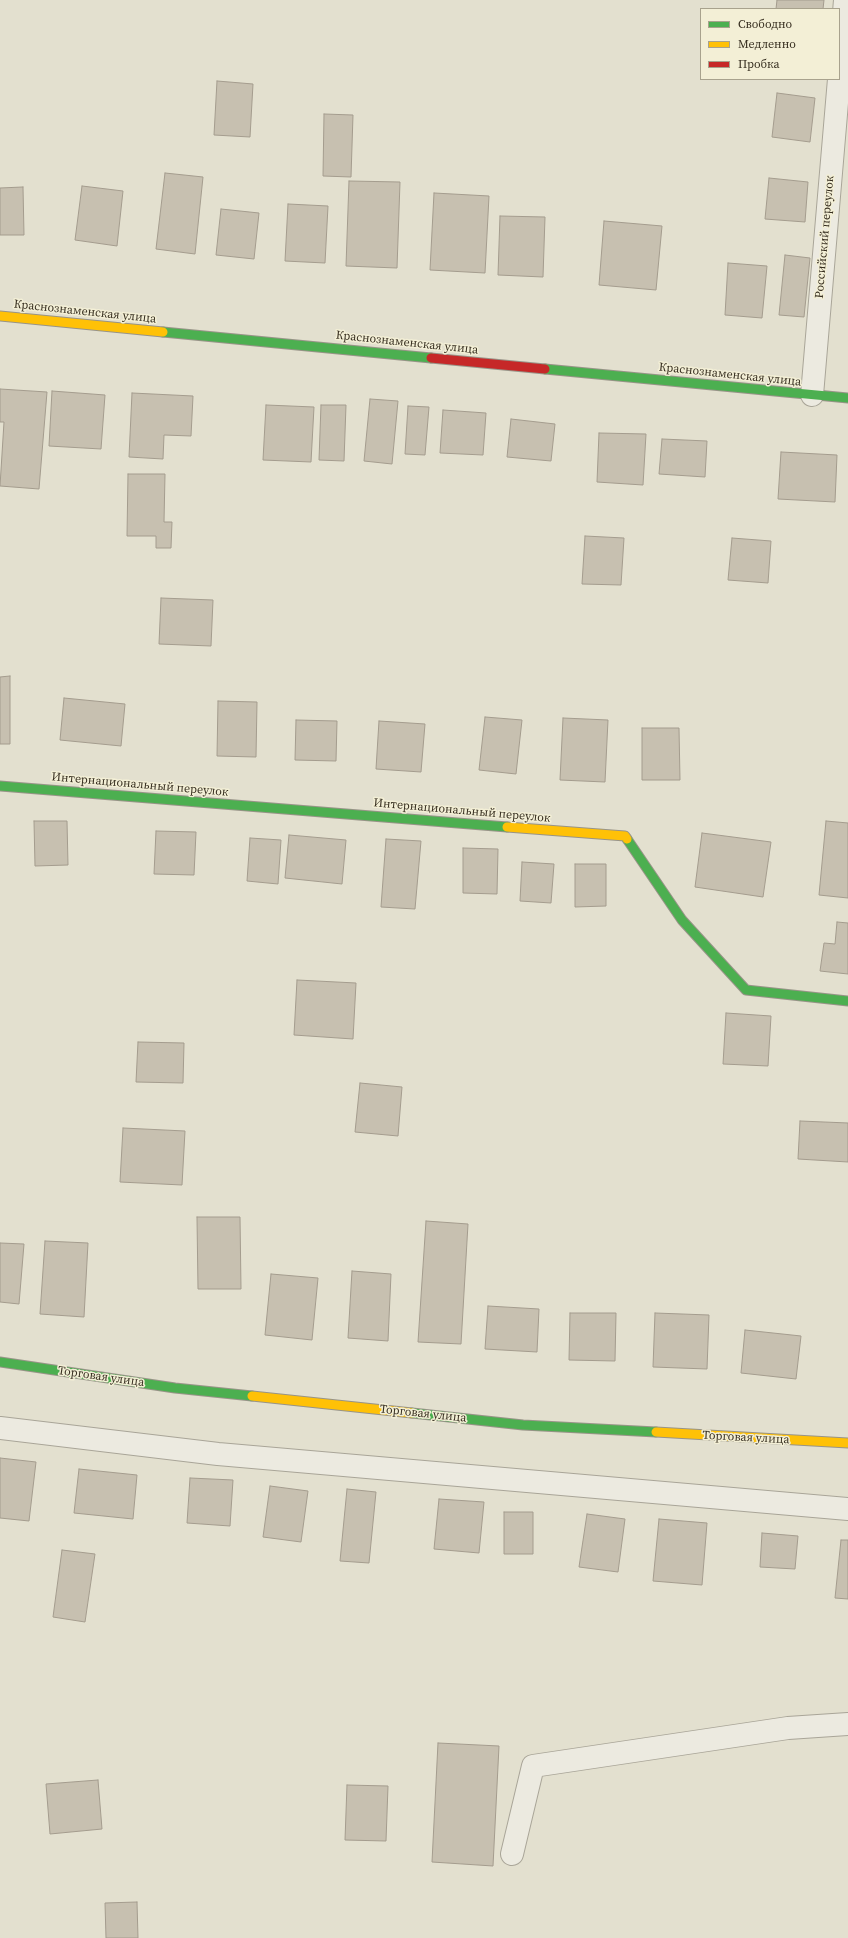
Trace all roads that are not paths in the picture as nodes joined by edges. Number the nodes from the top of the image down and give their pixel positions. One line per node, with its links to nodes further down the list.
1 (845, 0): 2 (street)
2 (840, 62)
3 (839, 80): 5 (street, Российский переулок)
4 (0, 316): 5 (street, Краснознаменская улица)
5 (812, 395): 6 (street, Краснознаменская улица)
6 (848, 398)
7 (0, 786): 8 (street, Интернациональный переулок)
8 (848, 1001)
9 (0, 1362): 11 (street, Торговая улица)
10 (0, 1428): 12 (street)
11 (848, 1443)
12 (848, 1508)
13 (848, 1724): 14 (street)
14 (512, 1854)

